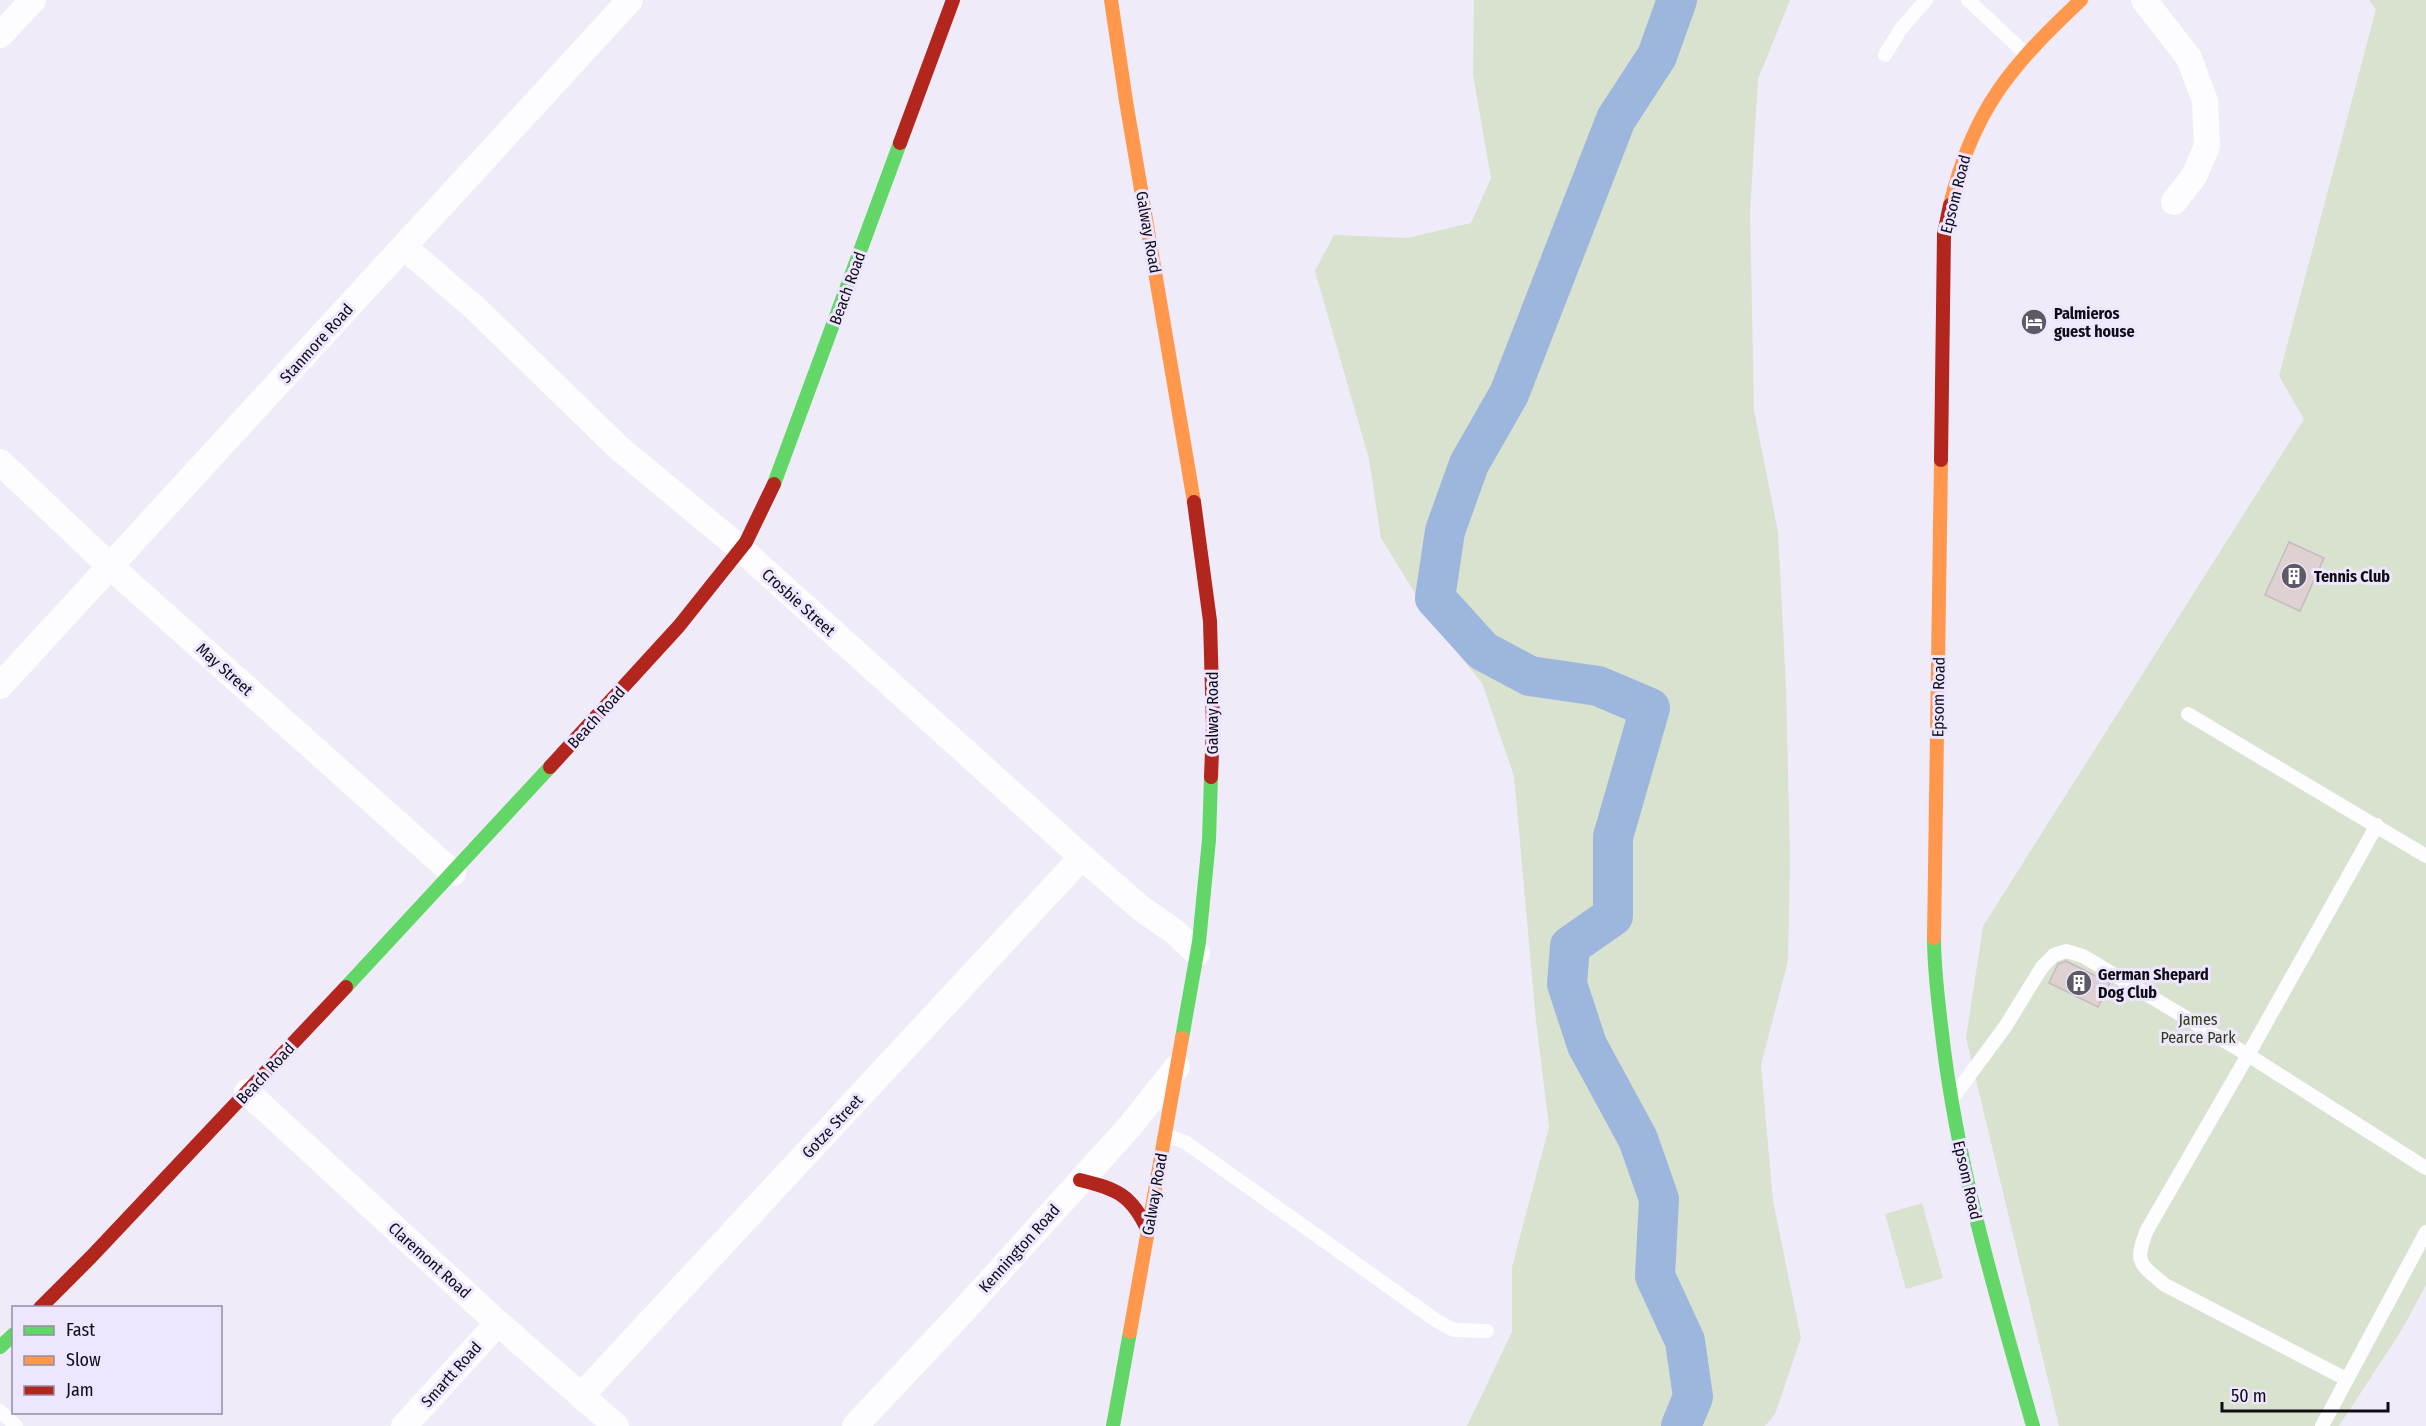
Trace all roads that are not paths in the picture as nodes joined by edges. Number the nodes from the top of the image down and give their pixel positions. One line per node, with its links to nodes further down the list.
1 (33, 0): 9 (street)
2 (630, 0): 13 (street, Stanmore Road)
3 (953, 0): 15 (street, Beach Road)
4 (1111, 0): 23 (street, Galway Road)
5 (1926, 0): 11 (lane)
6 (1968, 0): 10 (lane)
7 (2081, 0): 10 (street, Epsom Road)
8 (2144, 0): 12 (street)
9 (0, 35)
10 (2027, 55): 27 (street, Epsom Road)
11 (1885, 56)
12 (2174, 202)
13 (404, 247): 15 (street, Crosbie Street); 16 (street, Stanmore Road)
14 (0, 462): 16 (street, May Street)
15 (741, 549): 21 (street, Crosbie Street); 22 (street, Beach Road)
16 (111, 567): 17 (street, Stanmore Road); 22 (street, May Street)
17 (0, 686)
18 (2188, 714): 19 (lane)
19 (2377, 825): 20 (lane); 24 (lane)
20 (2426, 856)
21 (1082, 857): 23 (street, Crosbie Street); 39 (street, Gotze Street)
22 (453, 873): 26 (street, Beach Road)
23 (1197, 953): 25 (street, Galway Road)
24 (2248, 1055): 27 (lane); 29 (lane); 38 (lane)
25 (1177, 1066): 28 (street, Galway Road); 30 (street, Kennington Road)
26 (246, 1092): 33 (street, Beach Road); 34 (street, Claremont Road)
27 (1950, 1101): 46 (street, Epsom Road)
28 (1165, 1135): 31 (street, Galway Road); 35 (lane)
29 (2426, 1168)
30 (1080, 1180): 31 (street); 44 (street, Kennington Road)
31 (1148, 1231): 45 (street, Galway Road)
32 (2426, 1232): 38 (lane)
33 (42, 1306)
34 (498, 1323): 39 (street, Claremont Road); 42 (street, Smartt Road)
35 (1487, 1331)
36 (12, 1336): 37 (street)
37 (0, 1347)
38 (2346, 1379): 47 (lane)
39 (581, 1395): 43 (street, Claremont Road)
40 (0, 1411): 41 (lane)
41 (16, 1426)
42 (404, 1426)
43 (616, 1426)
44 (855, 1426)
45 (1113, 1426)
46 (2033, 1426)
47 (2322, 1426)

